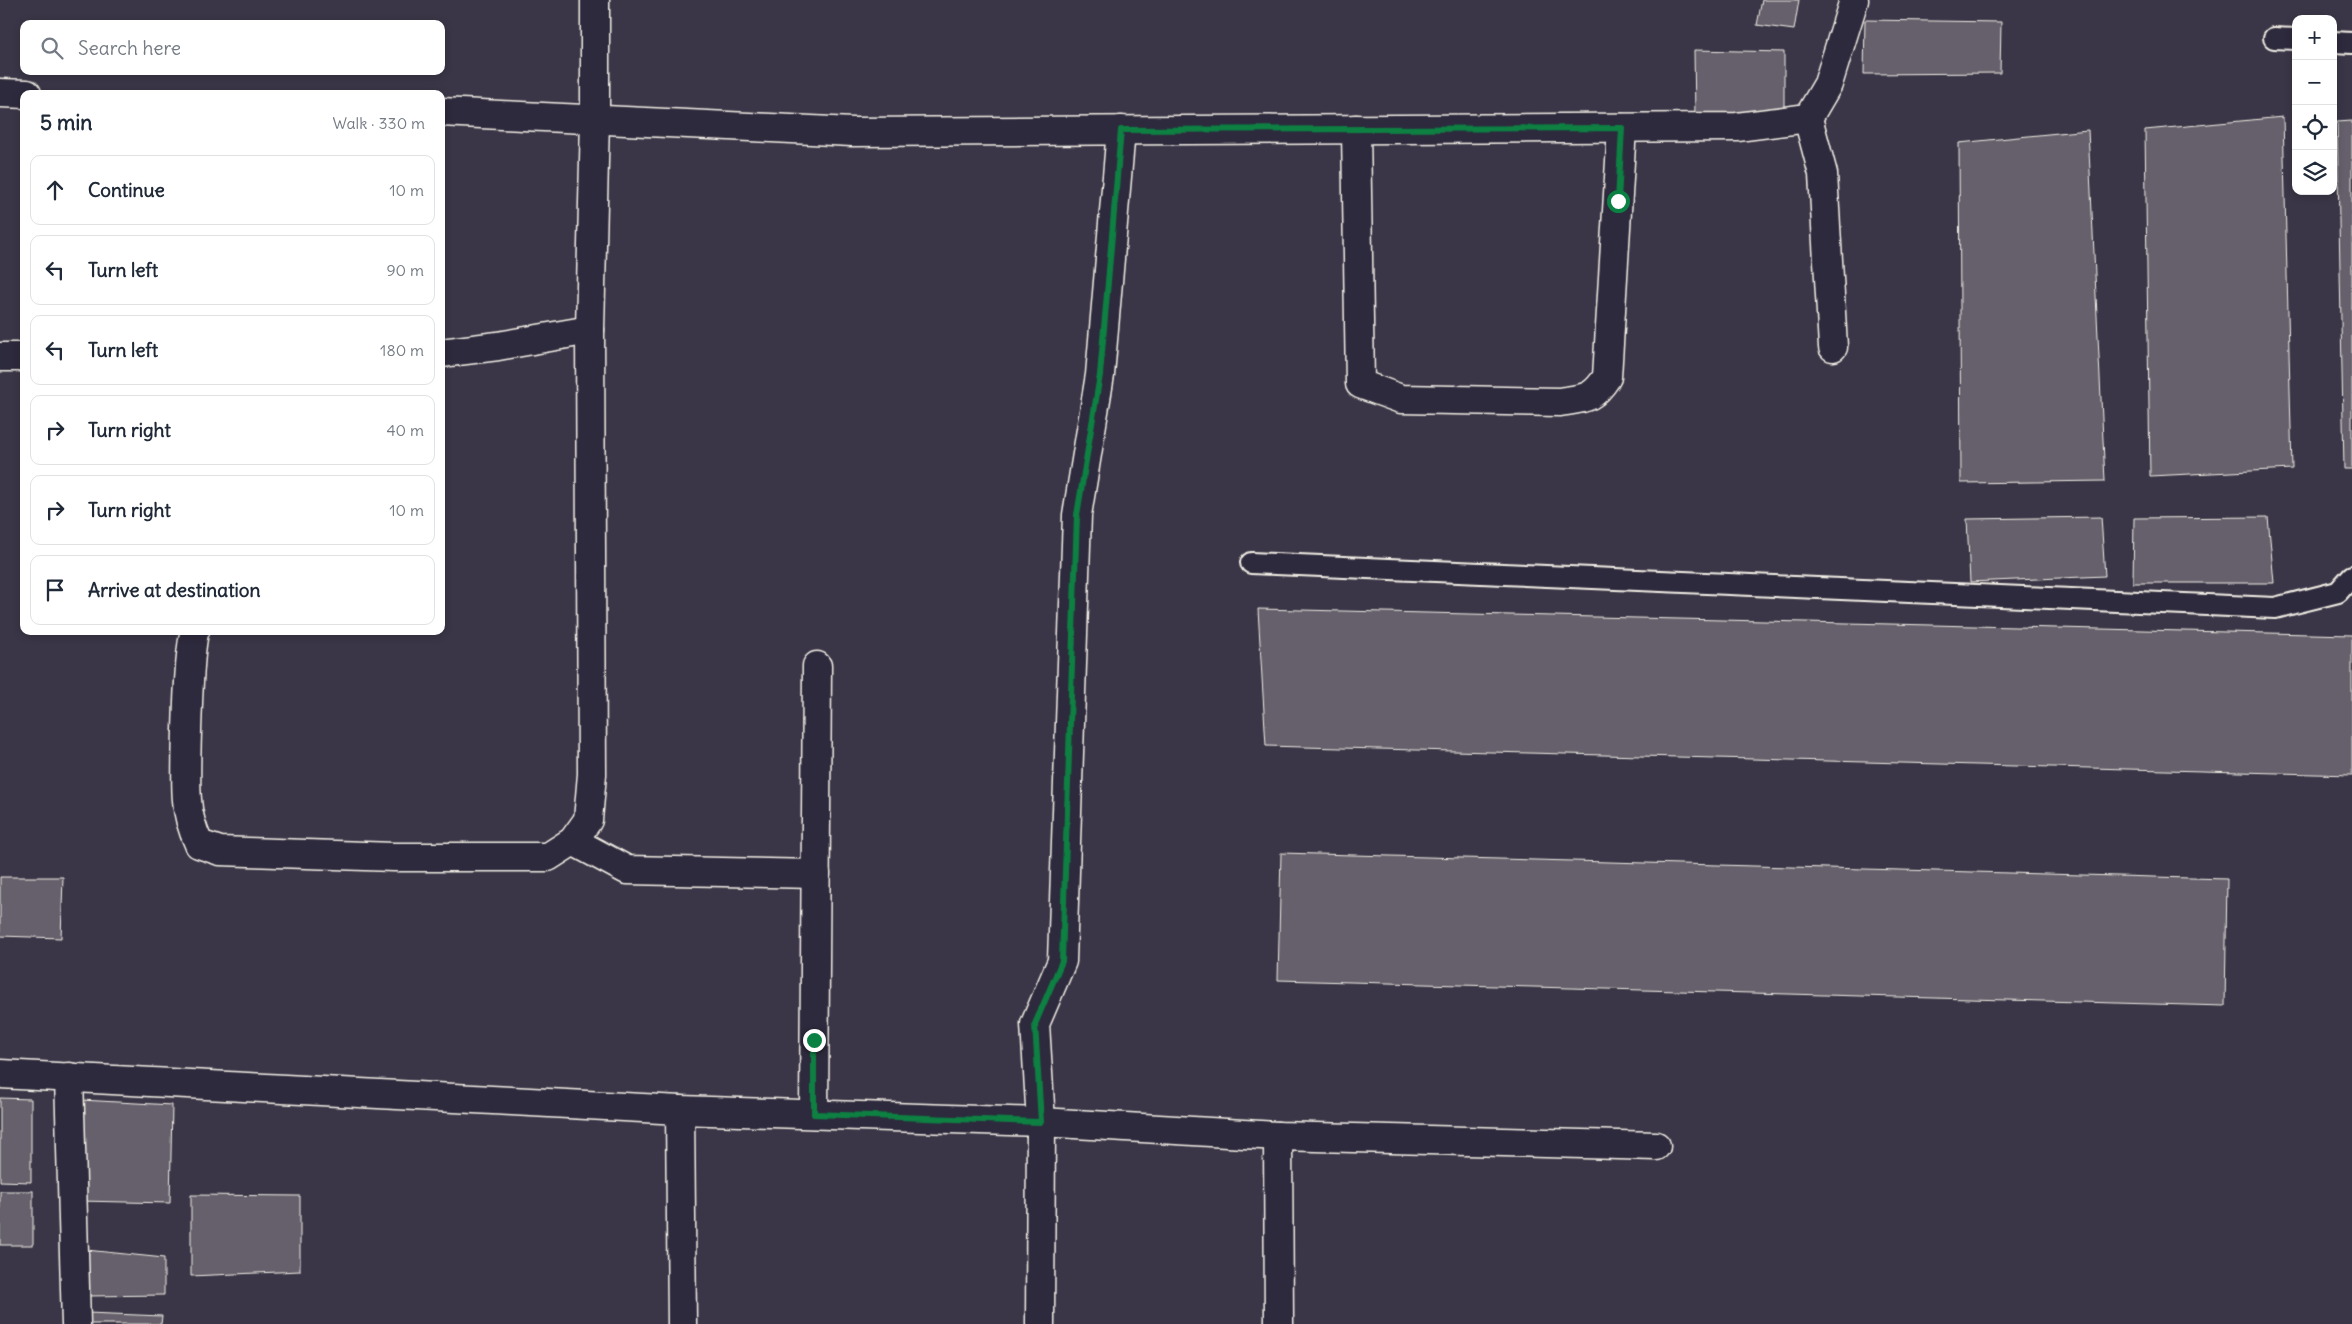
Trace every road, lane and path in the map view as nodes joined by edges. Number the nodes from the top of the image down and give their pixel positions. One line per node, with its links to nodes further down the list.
1 (595, 0): 10 (street)
2 (1854, 0): 11 (street)
3 (2274, 38): 4 (lane)
4 (2292, 39)
5 (2337, 42): 6 (lane)
6 (2352, 43)
7 (0, 93): 8 (street)
8 (20, 94)
9 (445, 112): 10 (street)
10 (595, 118): 14 (street); 15 (street)
11 (1808, 118): 12 (street); 16 (street)
12 (1622, 128): 13 (street); 13 (street)
13 (1356, 129): 14 (street)
14 (1121, 130): 30 (street)
15 (590, 330): 17 (street); 24 (street)
16 (1833, 347)
17 (445, 353)
18 (0, 357): 19 (street)
19 (20, 357)
20 (1251, 563): 21 (lane)
21 (2352, 576)
22 (194, 635): 24 (street)
23 (817, 666): 25 (street)
24 (573, 842): 25 (street)
25 (816, 874): 29 (street)
26 (0, 1074): 27 (street)
27 (70, 1077): 28 (street); 33 (street)
28 (680, 1110): 29 (street); 34 (street)
29 (814, 1114): 30 (street)
30 (1041, 1122): 31 (street); 35 (street)
31 (1278, 1136): 32 (street); 36 (street)
32 (1656, 1146)
33 (76, 1324)
34 (682, 1324)
35 (1040, 1324)
36 (1279, 1324)

